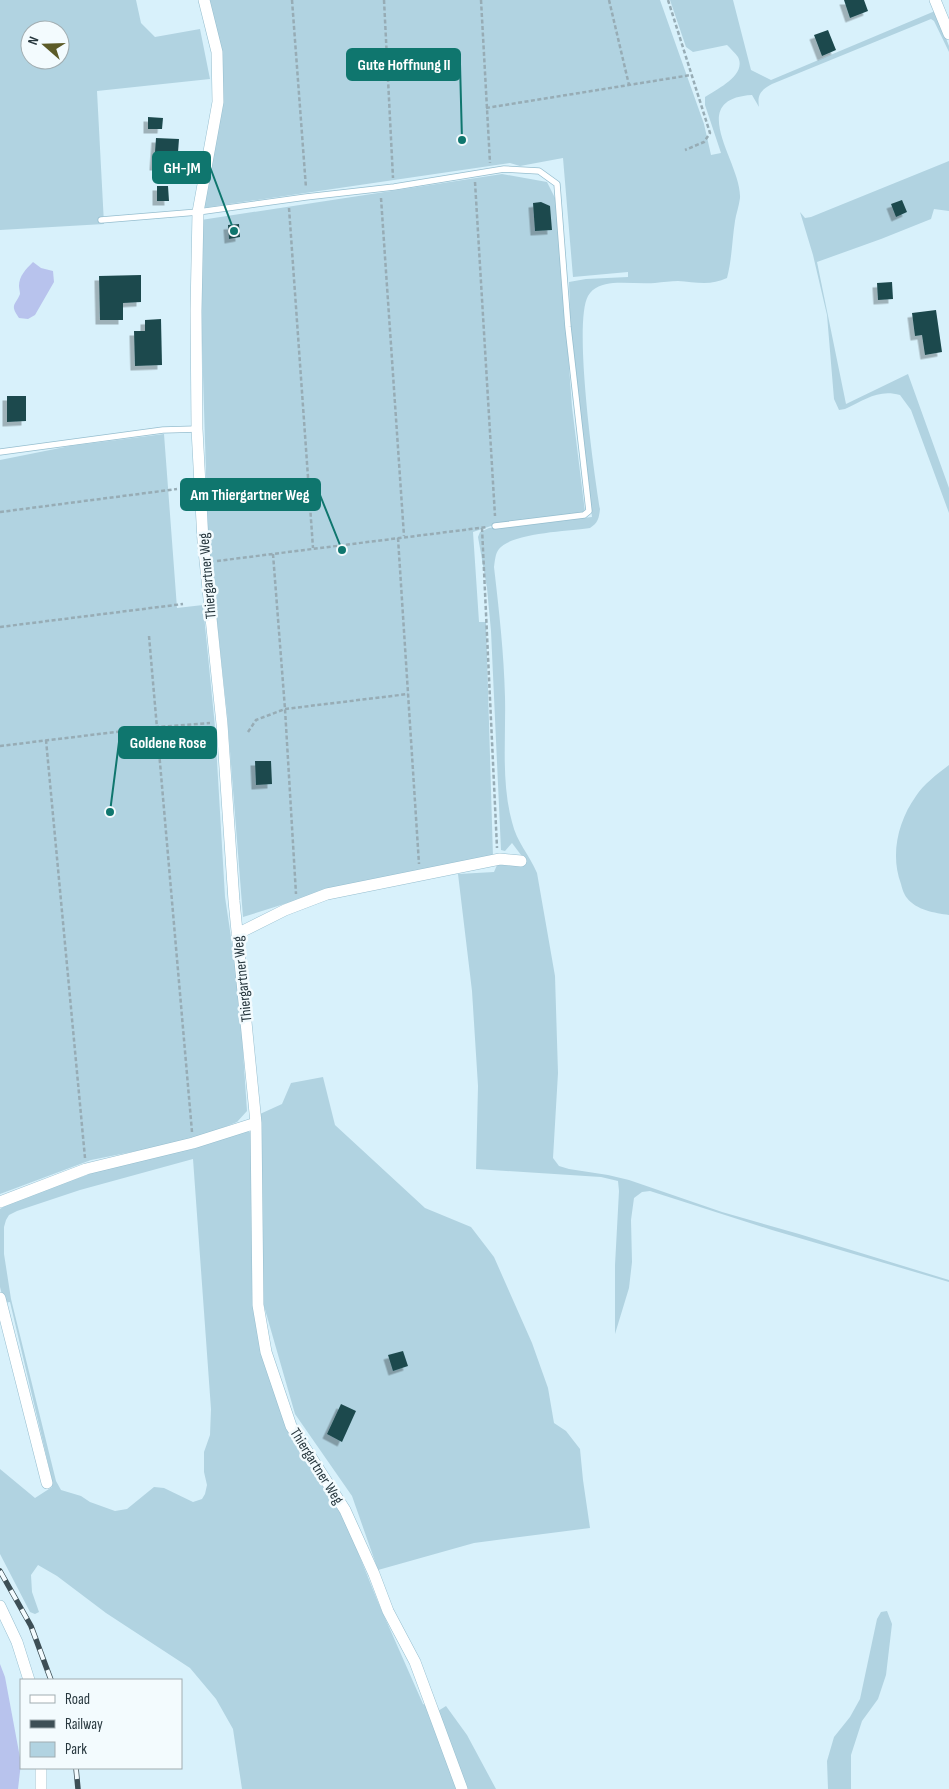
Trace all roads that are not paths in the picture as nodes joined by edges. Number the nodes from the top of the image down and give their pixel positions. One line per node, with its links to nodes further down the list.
1 (204, 0): 4 (street, Thiergartner Weg)
2 (935, 0): 3 (street)
3 (949, 34)
4 (198, 212): 5 (lane); 6 (street, Thiergartner Weg); 8 (lane)
5 (101, 220)
6 (197, 429): 7 (lane); 10 (street, Thiergartner Weg)
7 (0, 452)
8 (495, 526)
9 (521, 861): 10 (street)
10 (237, 934): 11 (street, Thiergartner Weg)
11 (256, 1123): 12 (street); 19 (street, Thiergartner Weg)
12 (0, 1202)
13 (0, 1298): 14 (street)
14 (47, 1483)
15 (0, 1606): 16 (street)
16 (29, 1679)
17 (41, 1769): 18 (street)
18 (41, 1789)
19 (462, 1789)

